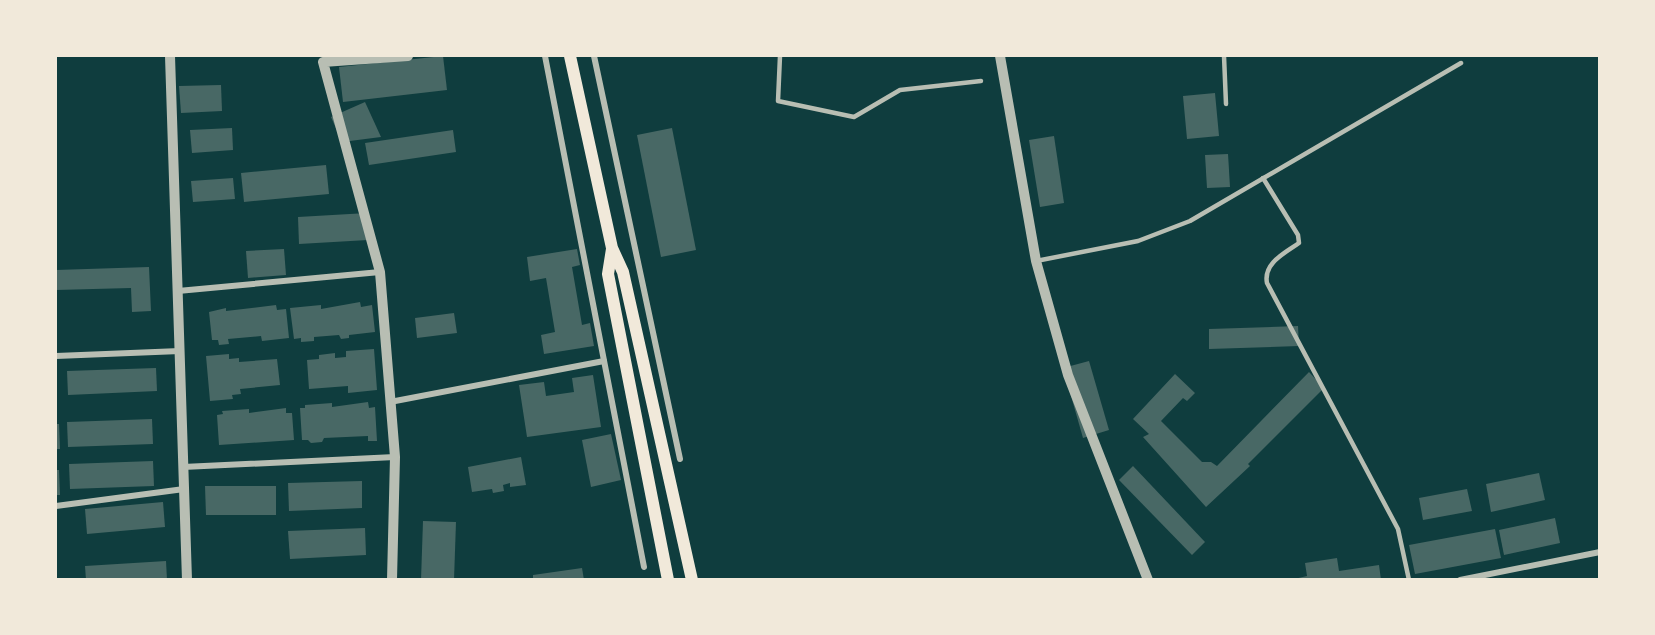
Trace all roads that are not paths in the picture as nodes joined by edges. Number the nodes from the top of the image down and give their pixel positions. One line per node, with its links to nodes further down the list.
1 (170, 56): 16 (street)
2 (408, 56): 15 (street)
3 (545, 56): 19 (street)
4 (570, 56): 13 (main road)
5 (594, 56): 22 (street)
6 (780, 56): 10 (lane)
7 (999, 56): 14 (street)
8 (1224, 56): 11 (lane)
9 (1461, 63): 12 (lane)
10 (981, 81)
11 (1226, 104)
12 (1263, 178): 14 (lane); 33 (lane)
13 (612, 248): 30 (main road); 31 (main road)
14 (1036, 261): 32 (street)
15 (380, 272): 16 (street); 20 (street)
16 (178, 291): 17 (street)
17 (180, 351): 18 (street); 23 (street)
18 (56, 356)
19 (604, 361): 20 (street); 27 (street)
20 (390, 402): 21 (street)
21 (395, 457): 23 (street); 29 (street)
22 (680, 459)
23 (183, 467): 24 (street)
24 (185, 489): 25 (street); 28 (street)
25 (56, 506)
26 (1599, 552): 34 (street)
27 (644, 567)
28 (187, 579)
29 (392, 579)
30 (668, 579)
31 (692, 579)
32 (1148, 579)
33 (1409, 579)
34 (1460, 579)

